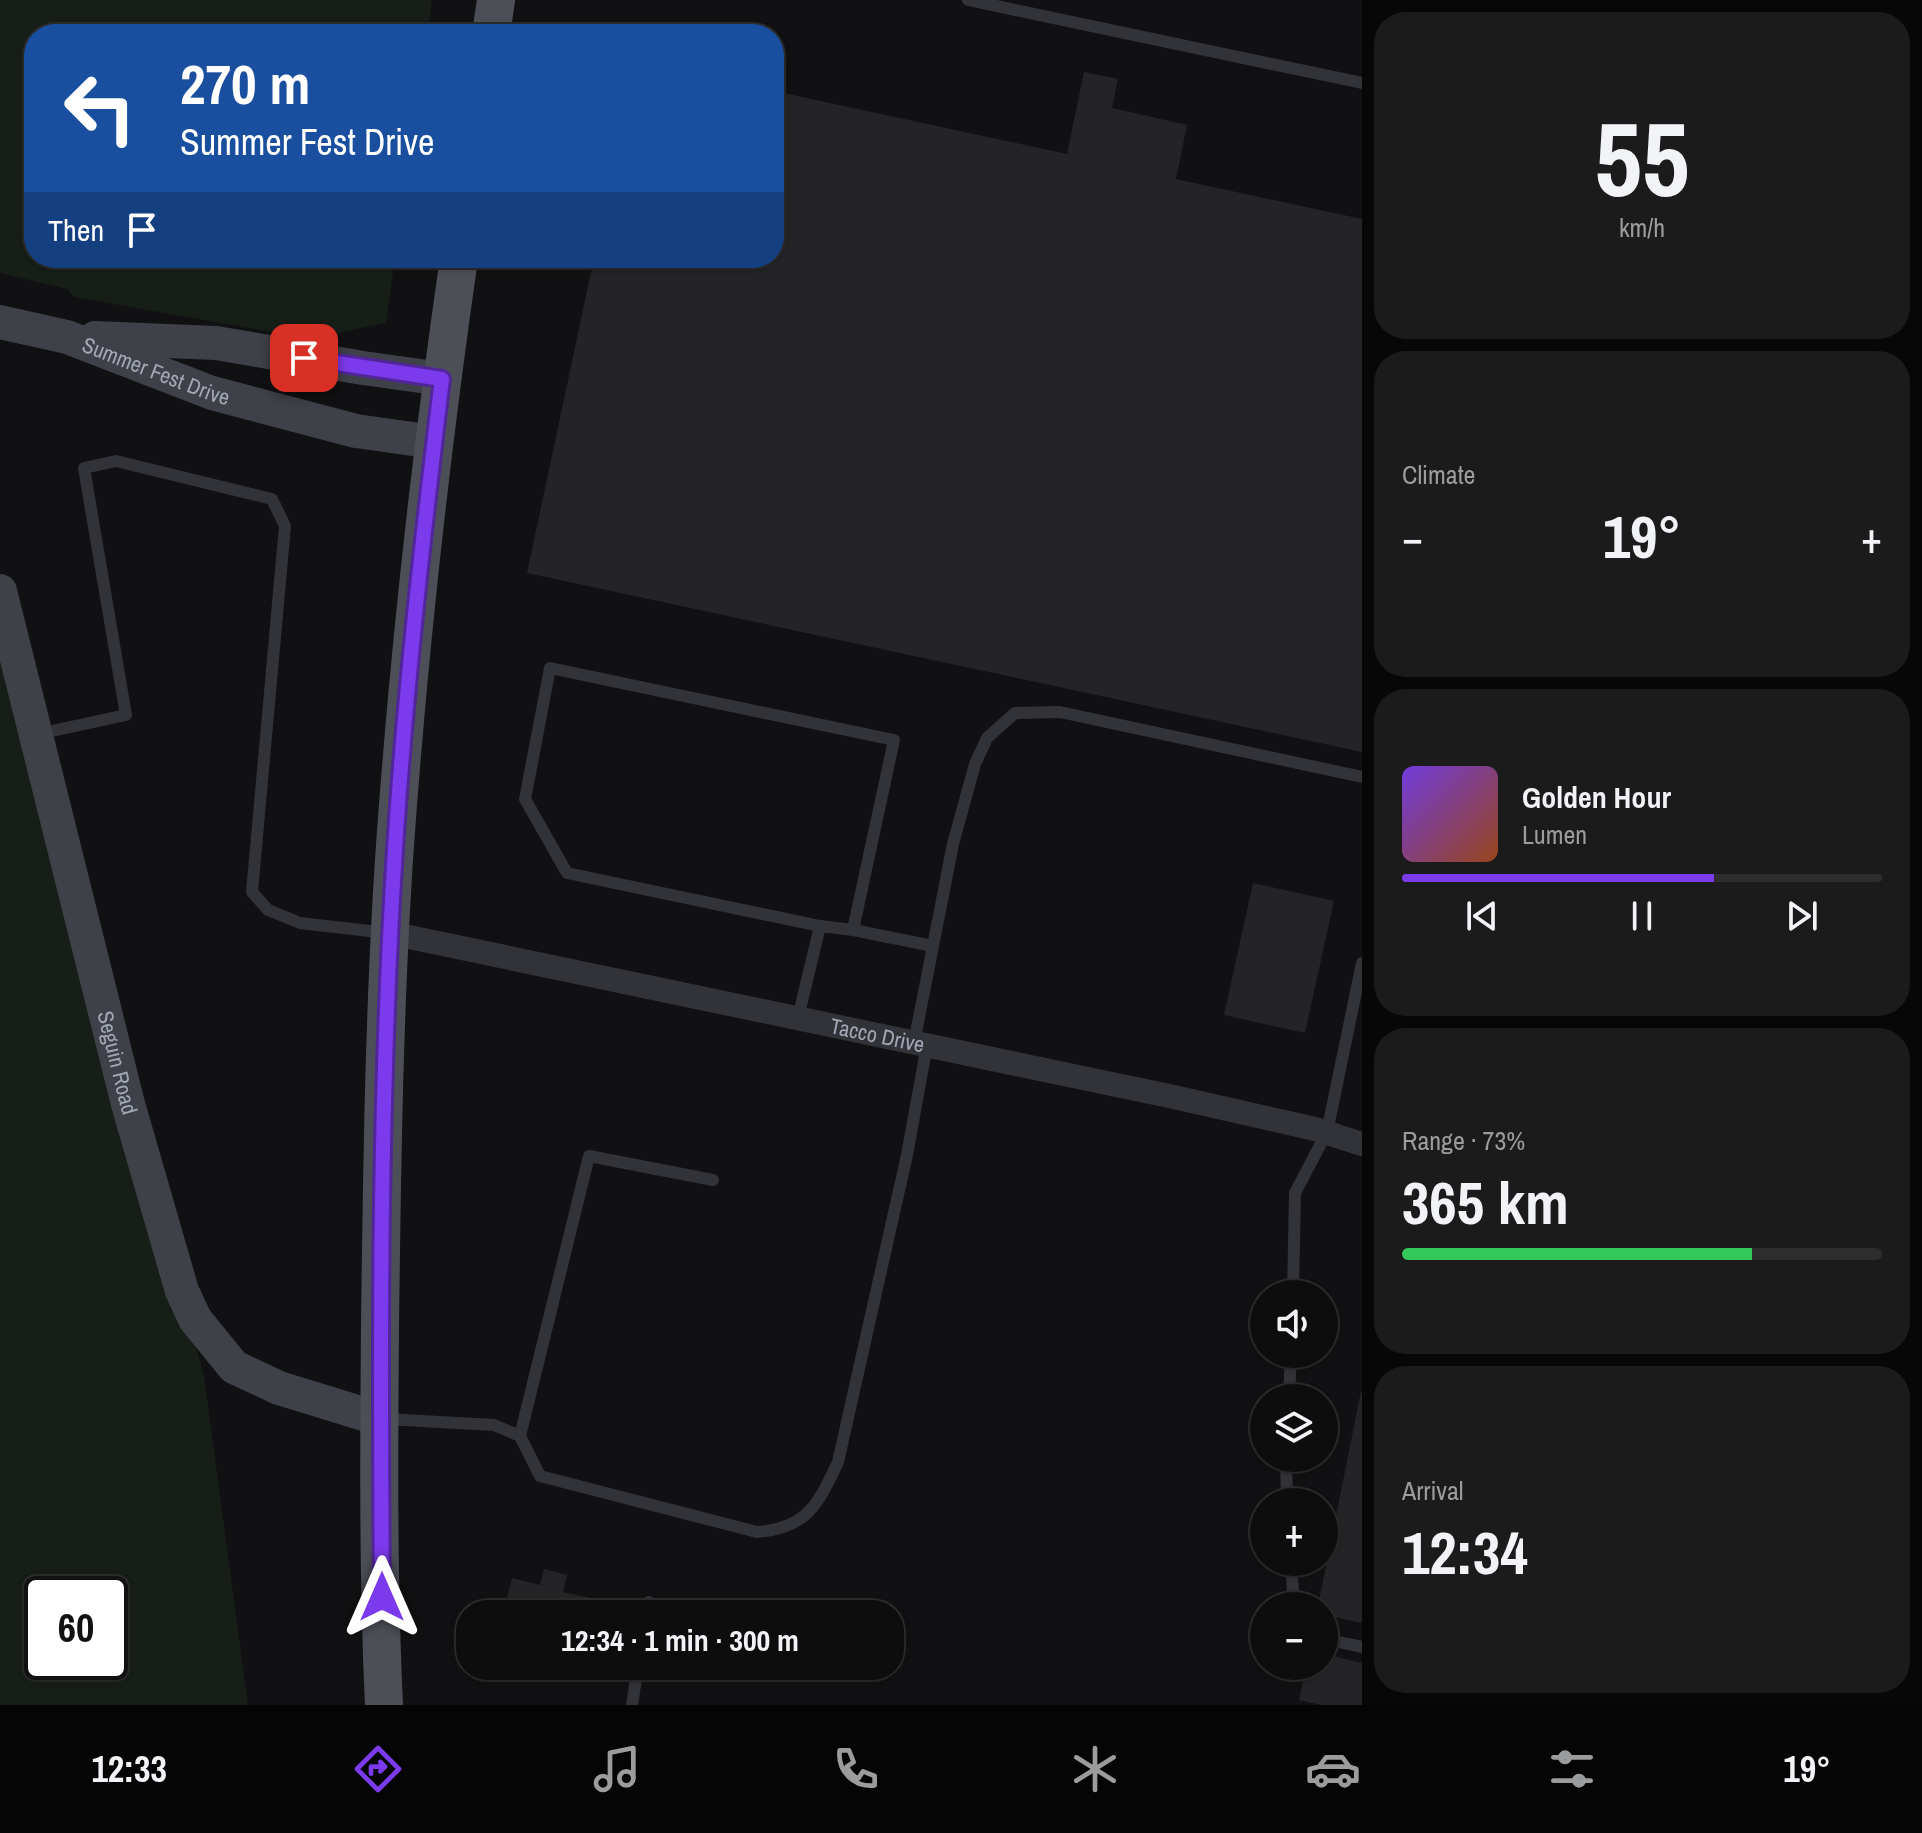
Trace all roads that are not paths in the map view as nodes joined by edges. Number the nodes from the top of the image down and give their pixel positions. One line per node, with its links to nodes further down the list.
1 (496, 0): 3 (main road)
2 (968, 0): 4 (lane)
3 (492, 24)
4 (1362, 83)
5 (458, 268): 8 (main road)
6 (0, 322): 7 (street, Summer Fest Drive)
7 (67, 337): 8 (street, Summer Fest Drive); 9 (street, Summer Fest Drive)
8 (442, 379): 9 (main road)
9 (434, 442): 15 (main road)
10 (0, 591): 11 (street, Seguin Road)
11 (36, 734): 15 (lane); 24 (street, Seguin Road)
12 (1362, 777): 16 (lane)
13 (820, 926): 14 (lane); 14 (lane); 18 (lane)
14 (853, 930): 16 (lane)
15 (390, 933): 18 (street, Tacco Drive); 24 (main road)
16 (933, 946): 19 (lane)
17 (1362, 963): 20 (lane)
18 (798, 1018): 19 (street, Tacco Drive)
19 (921, 1044): 20 (street, Tacco Drive); 25 (lane)
20 (1327, 1132): 21 (street, Tacco Drive); 23 (lane)
21 (1362, 1144)
22 (713, 1180): 25 (lane)
23 (1293, 1280)
24 (380, 1419): 25 (lane); 29 (main road)
25 (520, 1436)
26 (1338, 1642): 27 (lane)
27 (1362, 1647)
28 (636, 1680): 30 (lane)
29 (384, 1705)
30 (632, 1705)

